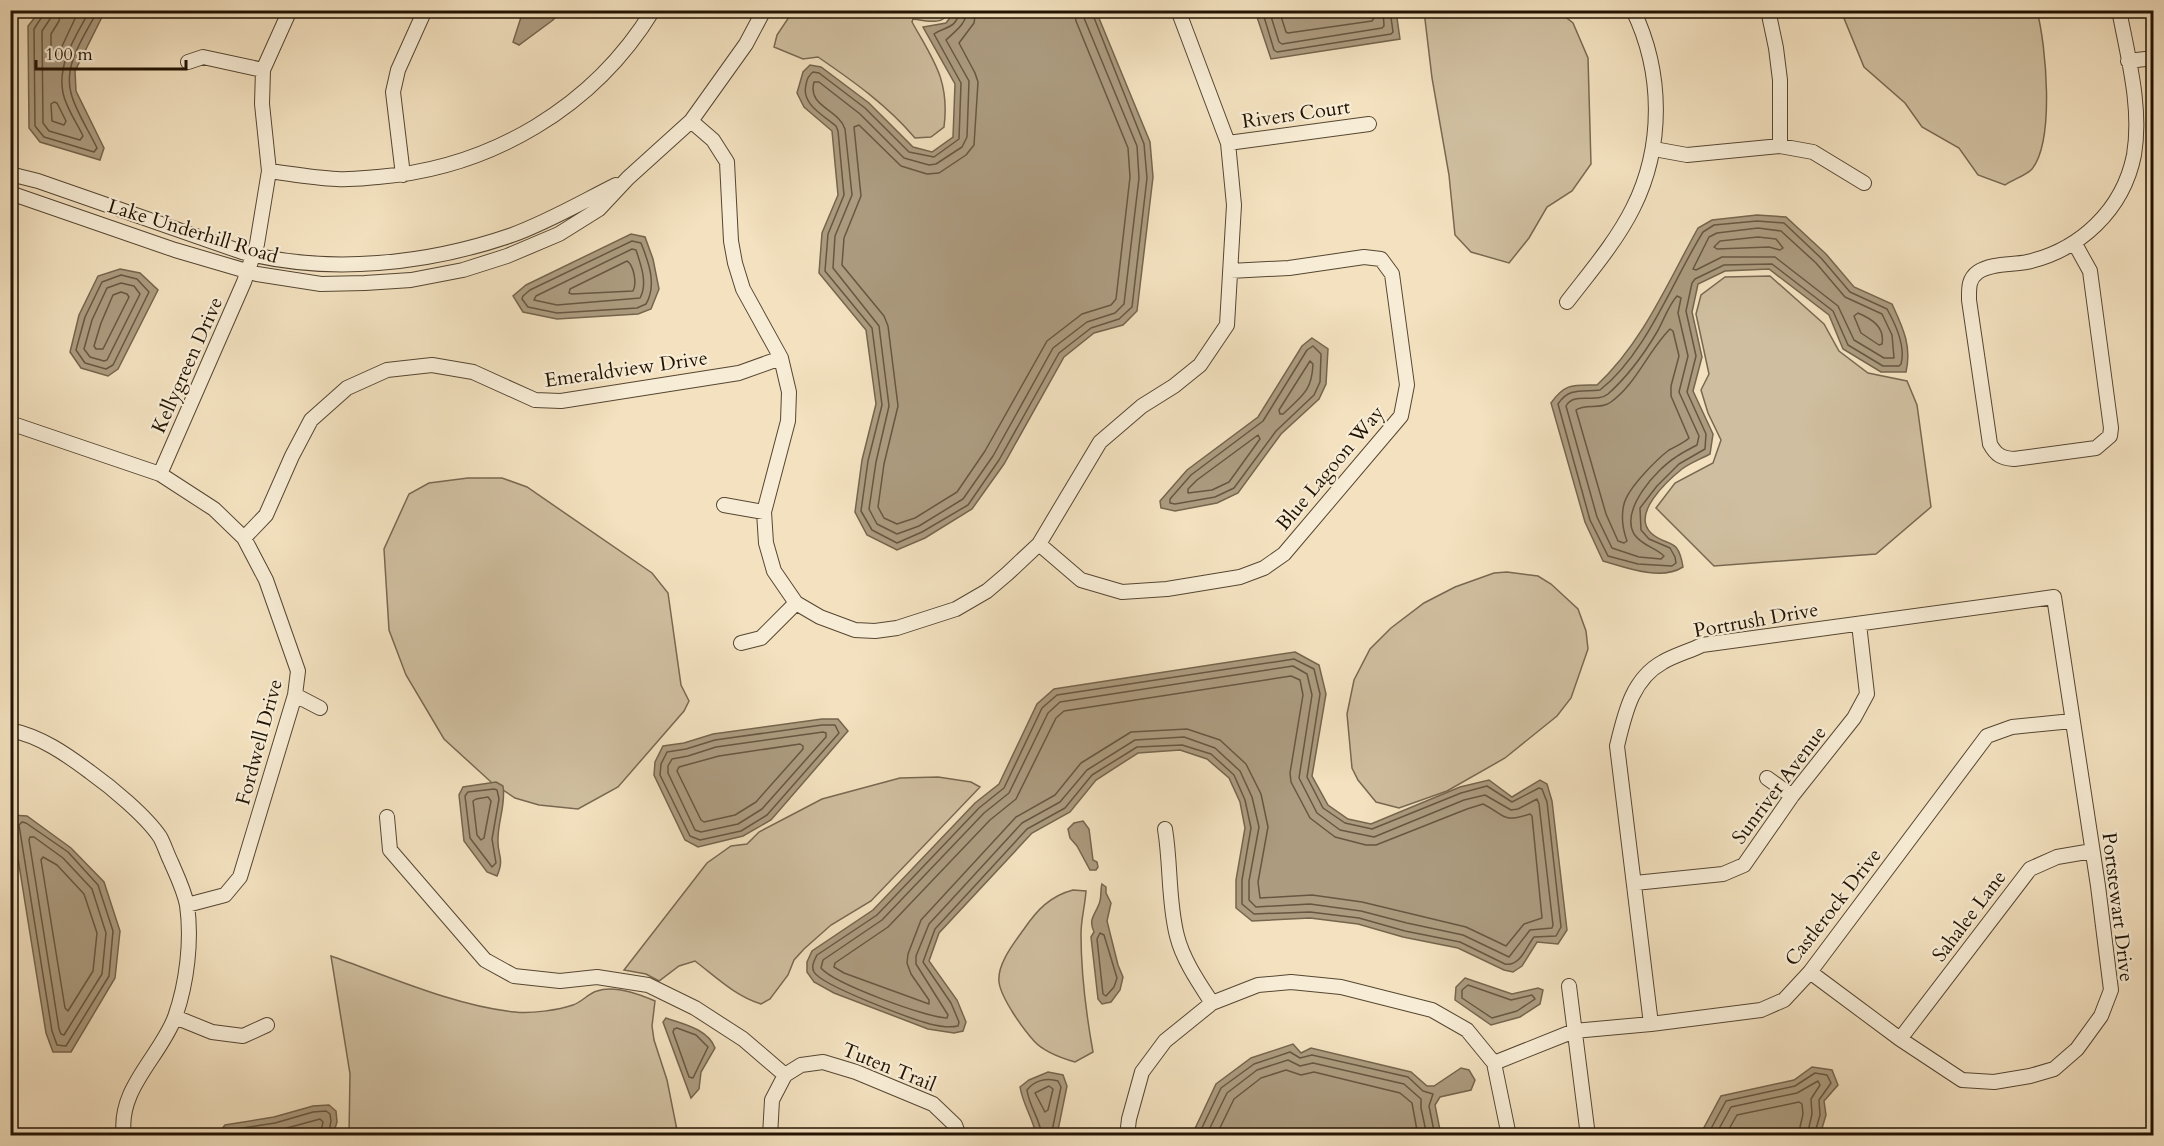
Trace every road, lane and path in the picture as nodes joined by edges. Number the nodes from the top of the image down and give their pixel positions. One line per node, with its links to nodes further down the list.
1 (290, 10): 12 (street)
2 (425, 10): 20 (street)
3 (653, 10): 20 (street)
4 (764, 10): 13 (street, Lake Underhill Road)
5 (1178, 10): 15 (street)
6 (1633, 10): 17 (street)
7 (1768, 10): 16 (street)
8 (2119, 10): 10 (street)
9 (2154, 58): 10 (street)
10 (2128, 61): 24 (street)
11 (188, 62): 12 (street)
12 (263, 70): 18 (street, Kellygreen Drive)
13 (691, 121): 21 (street, Lake Underhill Road); 29 (street)
14 (1369, 124): 15 (street, Rivers Court)
15 (1228, 143): 27 (street)
16 (1780, 146): 17 (street); 22 (street)
17 (1654, 149): 28 (street)
18 (269, 171): 20 (street); 25 (street, Kellygreen Drive)
19 (10, 174): 25 (street, Lake Underhill Road)
20 (403, 175)
21 (628, 178): 25 (street, Lake Underhill Road); 26 (street, Lake Underhill Road)
22 (1864, 183)
23 (10, 194): 26 (street, Lake Underhill Road)
24 (2075, 244): 24 (street)
25 (253, 255): 26 (street, Kellygreen Drive)
26 (247, 271): 31 (street, Kellygreen Drive)
27 (1230, 271): 35 (street); 35 (street, Blue Lagoon Way)
28 (1567, 302)
29 (781, 358): 33 (street); 34 (street, Emeraldview Drive)
30 (10, 423): 31 (street, Fordwell Drive)
31 (160, 474): 34 (street, Fordwell Drive)
32 (724, 505): 33 (street)
33 (764, 512): 37 (street)
34 (244, 538): 40 (street, Fordwell Drive)
35 (1040, 544): 37 (street)
36 (2054, 597): 38 (street, Portrush Drive); 42 (street, Portstewart Drive)
37 (796, 603): 39 (street)
38 (1859, 624): 45 (street, Sunriver Avenue); 49 (street, Portrush Drive)
39 (741, 643)
40 (295, 695): 41 (street); 50 (street, Fordwell Drive)
41 (320, 708)
42 (2072, 721): 48 (street, Portstewart Drive); 51 (street, Castlerock Drive)
43 (10, 730): 50 (street)
44 (1767, 778): 45 (street)
45 (1792, 796): 49 (street, Sunriver Avenue)
46 (387, 817): 60 (street)
47 (1166, 829): 53 (street)
48 (2092, 851): 58 (street, Sahalee Lane); 58 (street, Portstewart Drive)
49 (1635, 883): 55 (street, Portrush Drive)
50 (187, 904): 54 (street)
51 (1810, 972): 55 (street, Castlerock Drive); 58 (street, Portstewart Drive)
52 (1569, 986): 57 (street)
53 (1212, 1003): 59 (street); 64 (street)
54 (175, 1017): 56 (street); 61 (street)
55 (1651, 1024): 57 (street, Castlerock Drive)
56 (267, 1025)
57 (1574, 1031): 59 (street, Castlerock Drive); 66 (street)
58 (1900, 1039)
59 (1494, 1063): 65 (street)
60 (785, 1075): 62 (street); 63 (street, Tuten Trail)
61 (124, 1136)
62 (770, 1136)
63 (959, 1136)
64 (1127, 1136)
65 (1509, 1136)
66 (1588, 1136)

